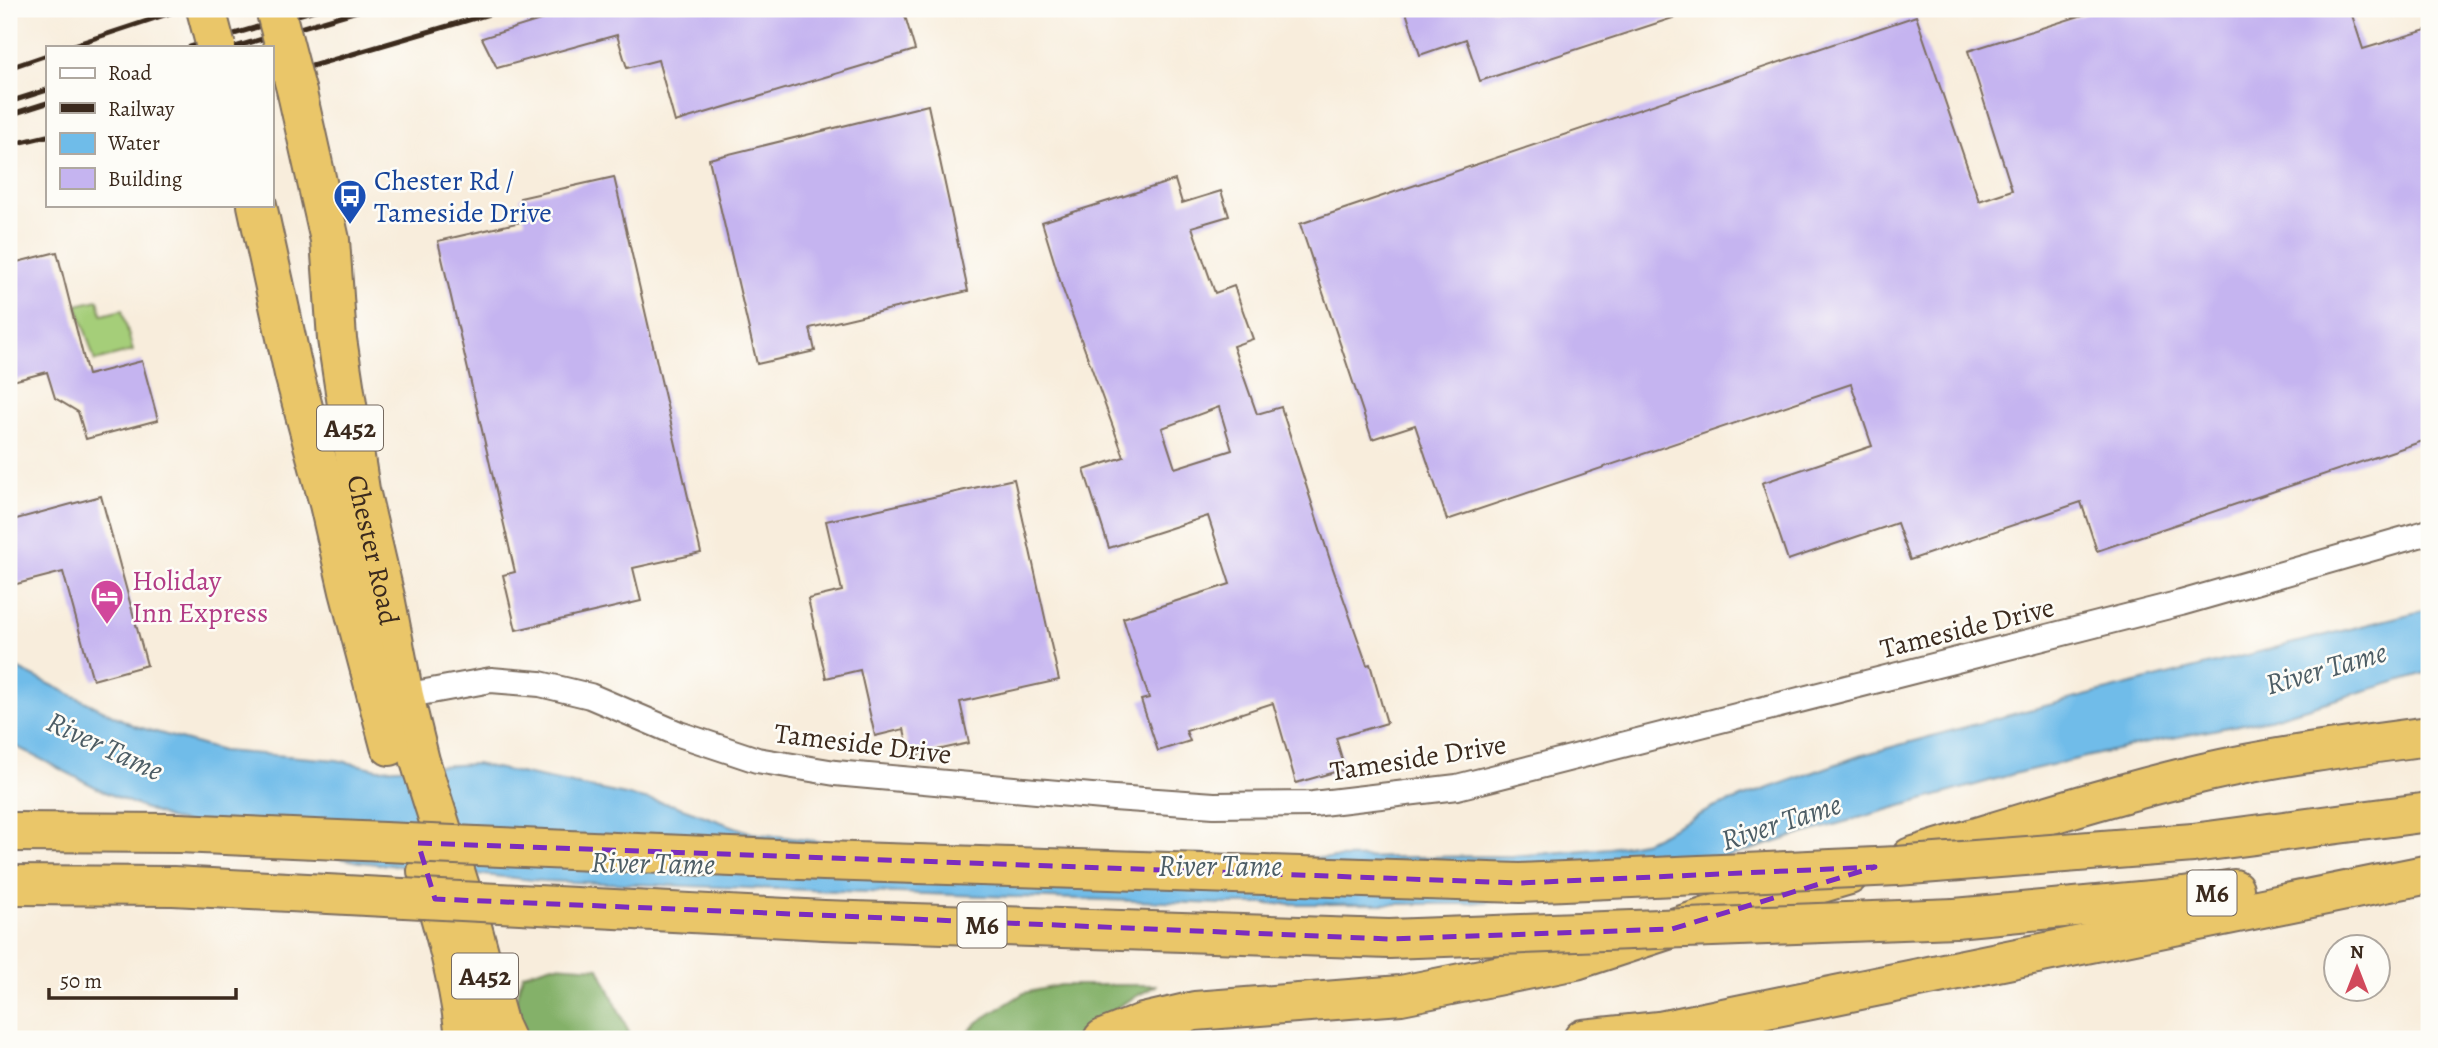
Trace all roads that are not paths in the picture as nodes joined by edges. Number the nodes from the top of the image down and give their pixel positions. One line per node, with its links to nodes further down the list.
1 (206, 9): 3 (highway, bridge)
2 (275, 9): 6 (highway, Chester Road / A452, bridge)
3 (216, 46)
4 (257, 206): 8 (highway, Chester Road / A452)
5 (2429, 532): 6 (street, Tameside Drive)
6 (404, 696): 8 (highway, Chester Road / A452)
7 (2429, 736): 17 (highway)
8 (407, 762): 14 (highway, A452, bridge)
9 (2429, 812): 10 (highway, M6, bridge)
10 (9, 832)
11 (2429, 856): 13 (highway, M6, bridge)
12 (2429, 874): 18 (highway)
13 (9, 886)
14 (455, 917): 15 (highway, A452); 16 (highway, A452)
15 (465, 1039)
16 (505, 1039)
17 (1103, 1039)
18 (1583, 1039)

